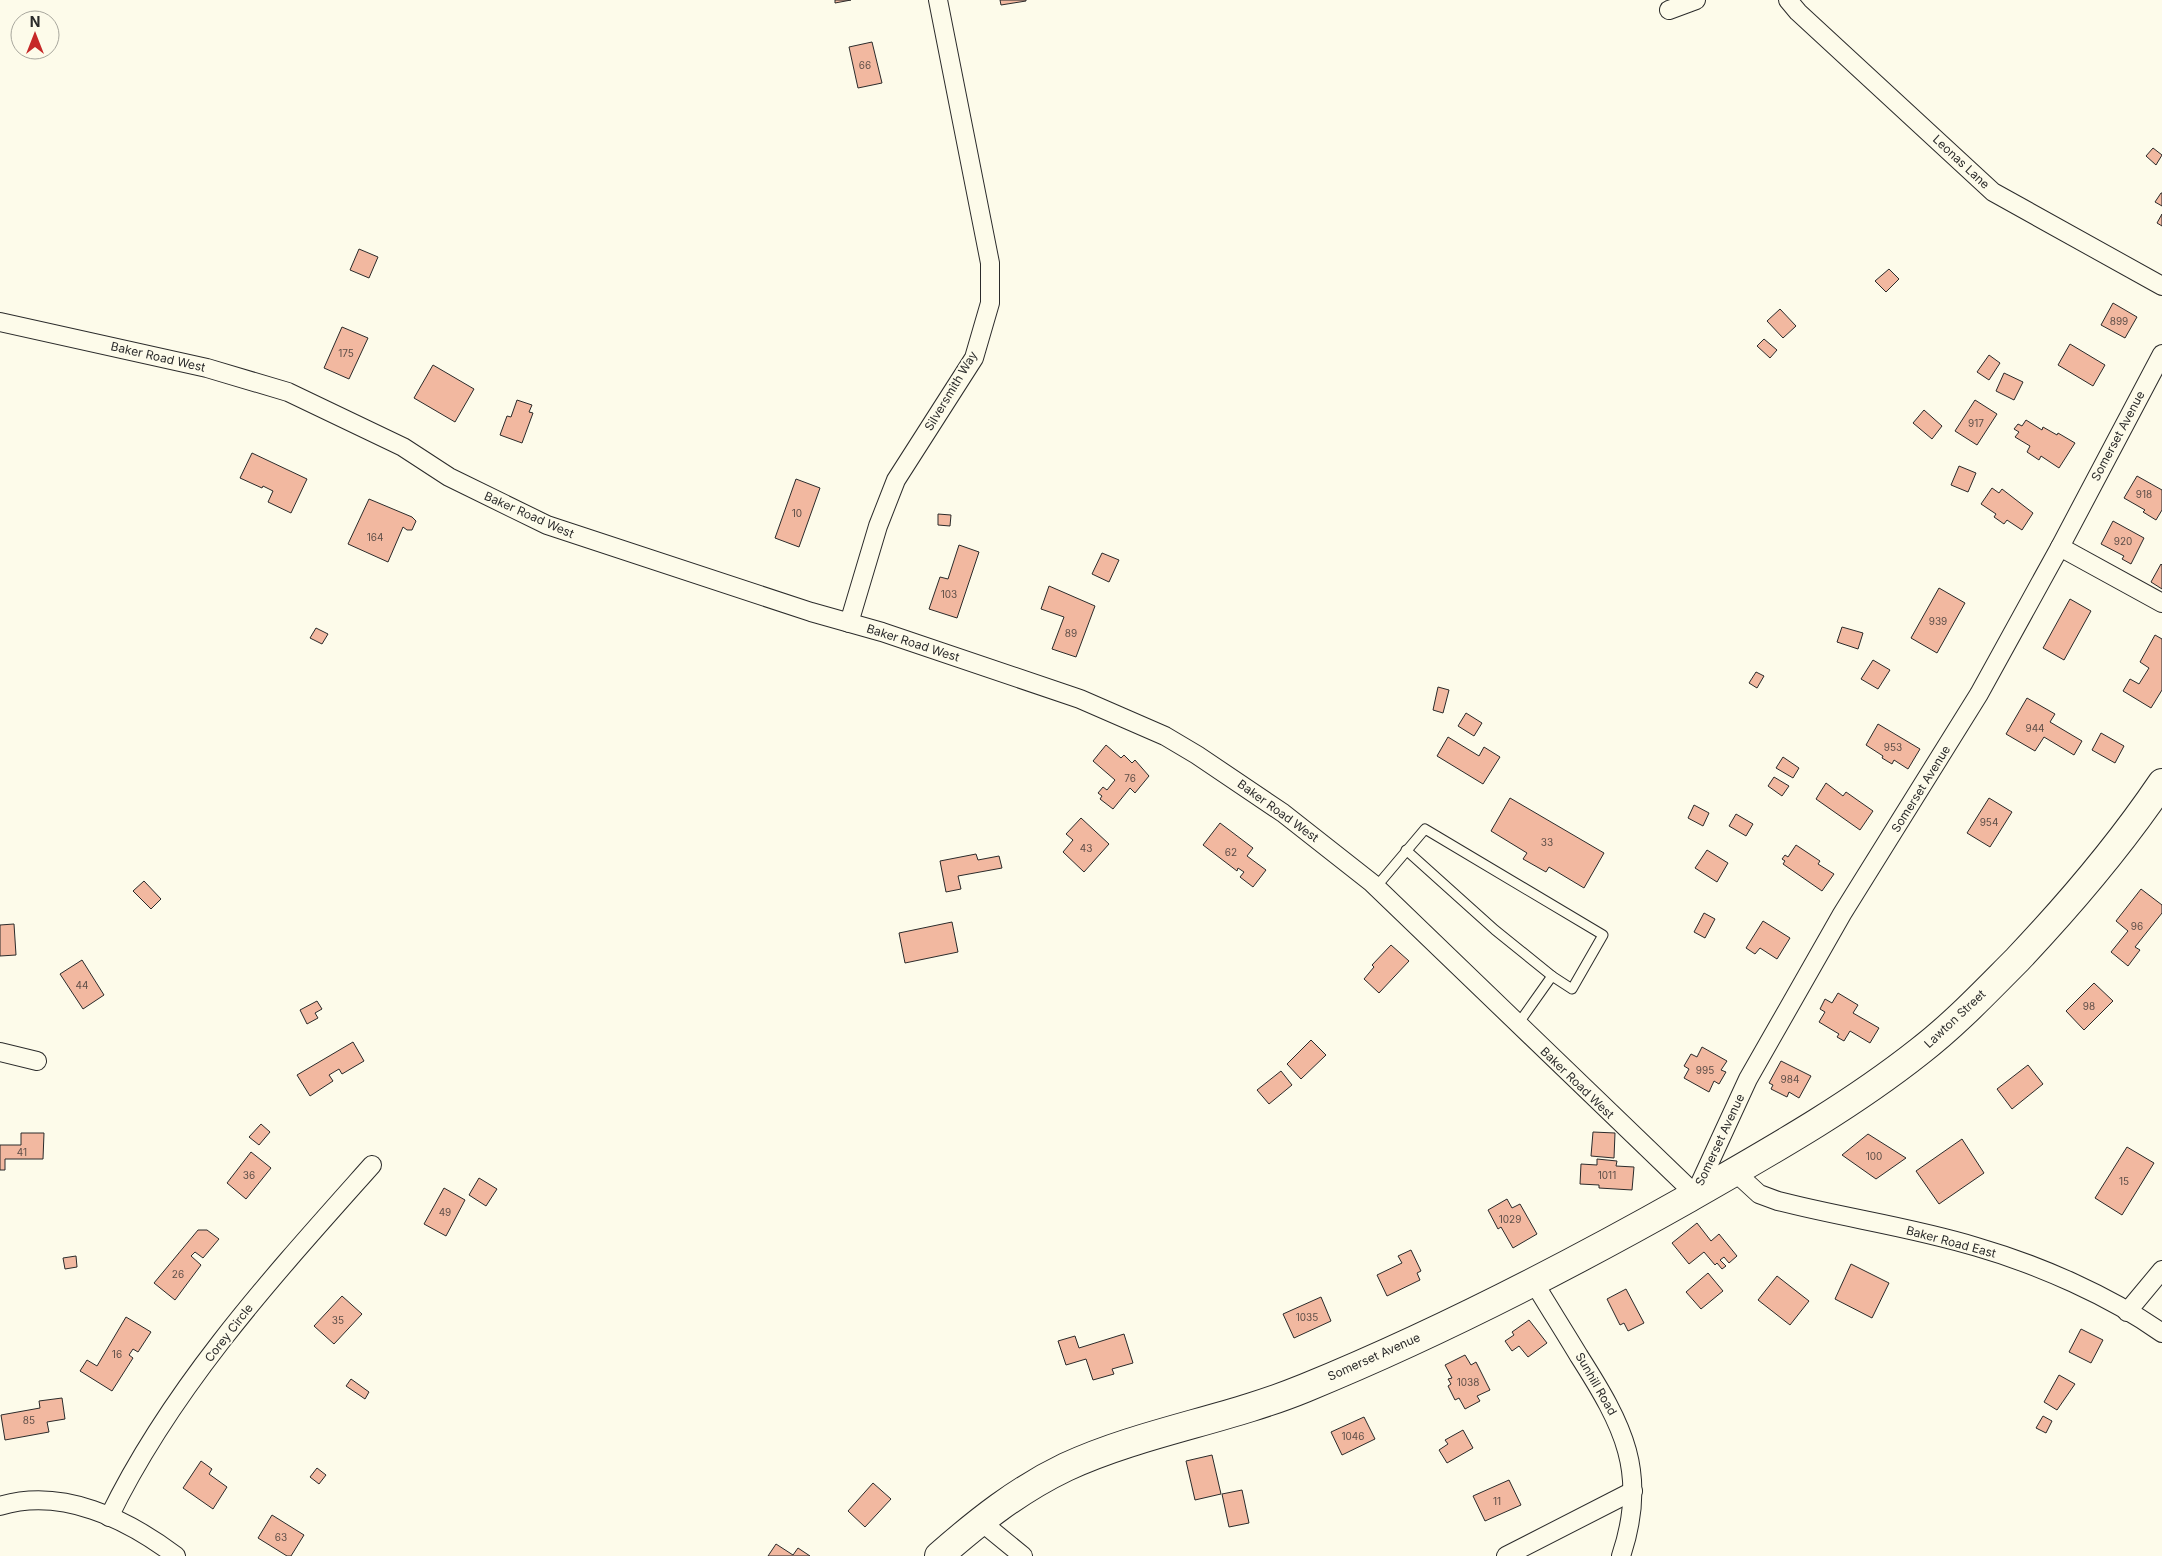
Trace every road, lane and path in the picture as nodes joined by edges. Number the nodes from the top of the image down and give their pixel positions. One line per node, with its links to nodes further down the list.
1 (938, 0): 10 (street, Silversmith Way)
2 (1696, 0): 4 (street)
3 (1788, 0): 5 (street, Leonas Lane)
4 (1669, 10)
5 (2162, 286)
6 (0, 322): 10 (street, Baker Road West)
7 (2162, 354): 8 (street, Somerset Avenue)
8 (2060, 547): 9 (street); 20 (street, Somerset Avenue)
9 (2162, 604)
10 (848, 623): 13 (street, Baker Road West)
11 (2162, 783): 19 (main road, Lawton Street)
12 (1406, 850): 13 (lane); 14 (lane); 14 (lane)
13 (1376, 887): 15 (street, Baker Road West)
14 (1552, 976): 15 (lane)
15 (1518, 1024): 20 (street, Baker Road West)
16 (0, 1052): 17 (street)
17 (36, 1060)
18 (372, 1165): 27 (street, Corey Circle)
19 (1735, 1172): 20 (main road, Lawton Street); 23 (street, Baker Road East)
20 (1695, 1194): 22 (main road, Somerset Avenue)
21 (2162, 1270): 23 (street)
22 (1533, 1281): 25 (street, Sunhill Road); 28 (main road, Somerset Avenue)
23 (2127, 1312): 24 (street, Baker Road East)
24 (2162, 1333)
25 (1633, 1491): 32 (street); 33 (street, Sunhill Road)
26 (0, 1506): 27 (street)
27 (109, 1517): 29 (street)
28 (980, 1520): 30 (main road, Somerset Avenue); 31 (street)
29 (176, 1556)
30 (940, 1556)
31 (1024, 1556)
32 (1506, 1556)
33 (1621, 1556)

